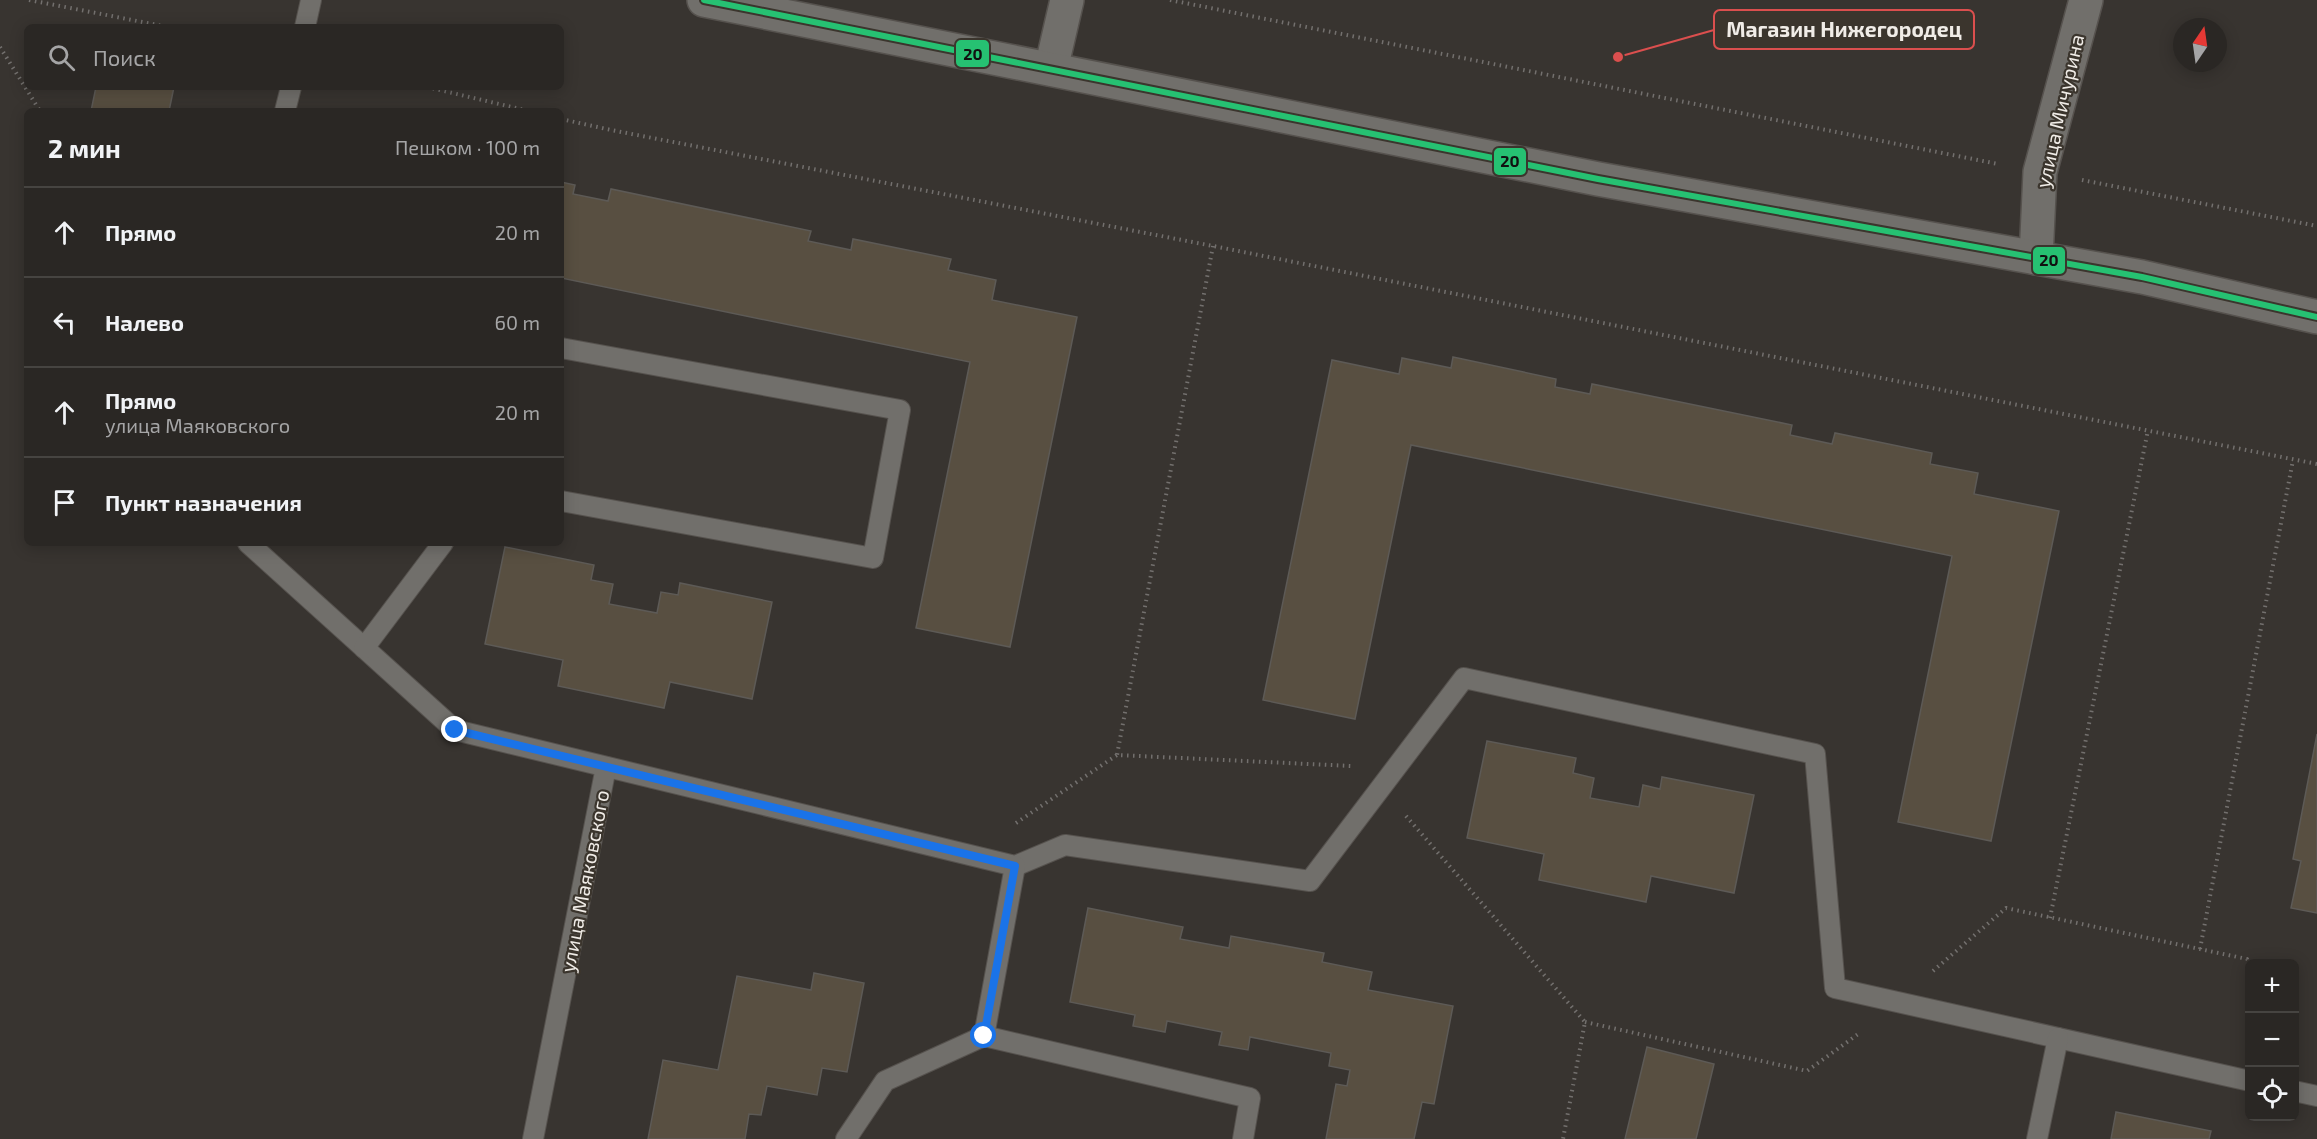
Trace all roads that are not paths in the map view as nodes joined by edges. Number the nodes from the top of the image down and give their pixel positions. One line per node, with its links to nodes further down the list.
1 (311, 0): 5 (lane)
2 (704, 0): 6 (street)
3 (1067, 0): 6 (street)
4 (2086, 0): 9 (street, улица Мичурина)
5 (306, 24)
6 (1051, 69): 9 (street)
7 (290, 90): 8 (lane)
8 (286, 108)
9 (2036, 258): 10 (street)
10 (2317, 317)
11 (564, 349): 12 (lane)
12 (564, 502)
13 (251, 546): 15 (lane, улица Маяковского)
14 (440, 546): 15 (lane)
15 (364, 648): 16 (lane, улица Маяковского)
16 (606, 767): 17 (lane); 23 (lane, улица Маяковского)
17 (1015, 866): 18 (lane); 19 (lane)
18 (984, 1036): 24 (lane); 25 (lane)
19 (2058, 1038): 20 (lane); 26 (lane)
20 (2245, 1080)
21 (2299, 1092): 22 (lane)
22 (2317, 1096)
23 (533, 1139)
24 (846, 1139)
25 (1244, 1139)
26 (2037, 1139)

